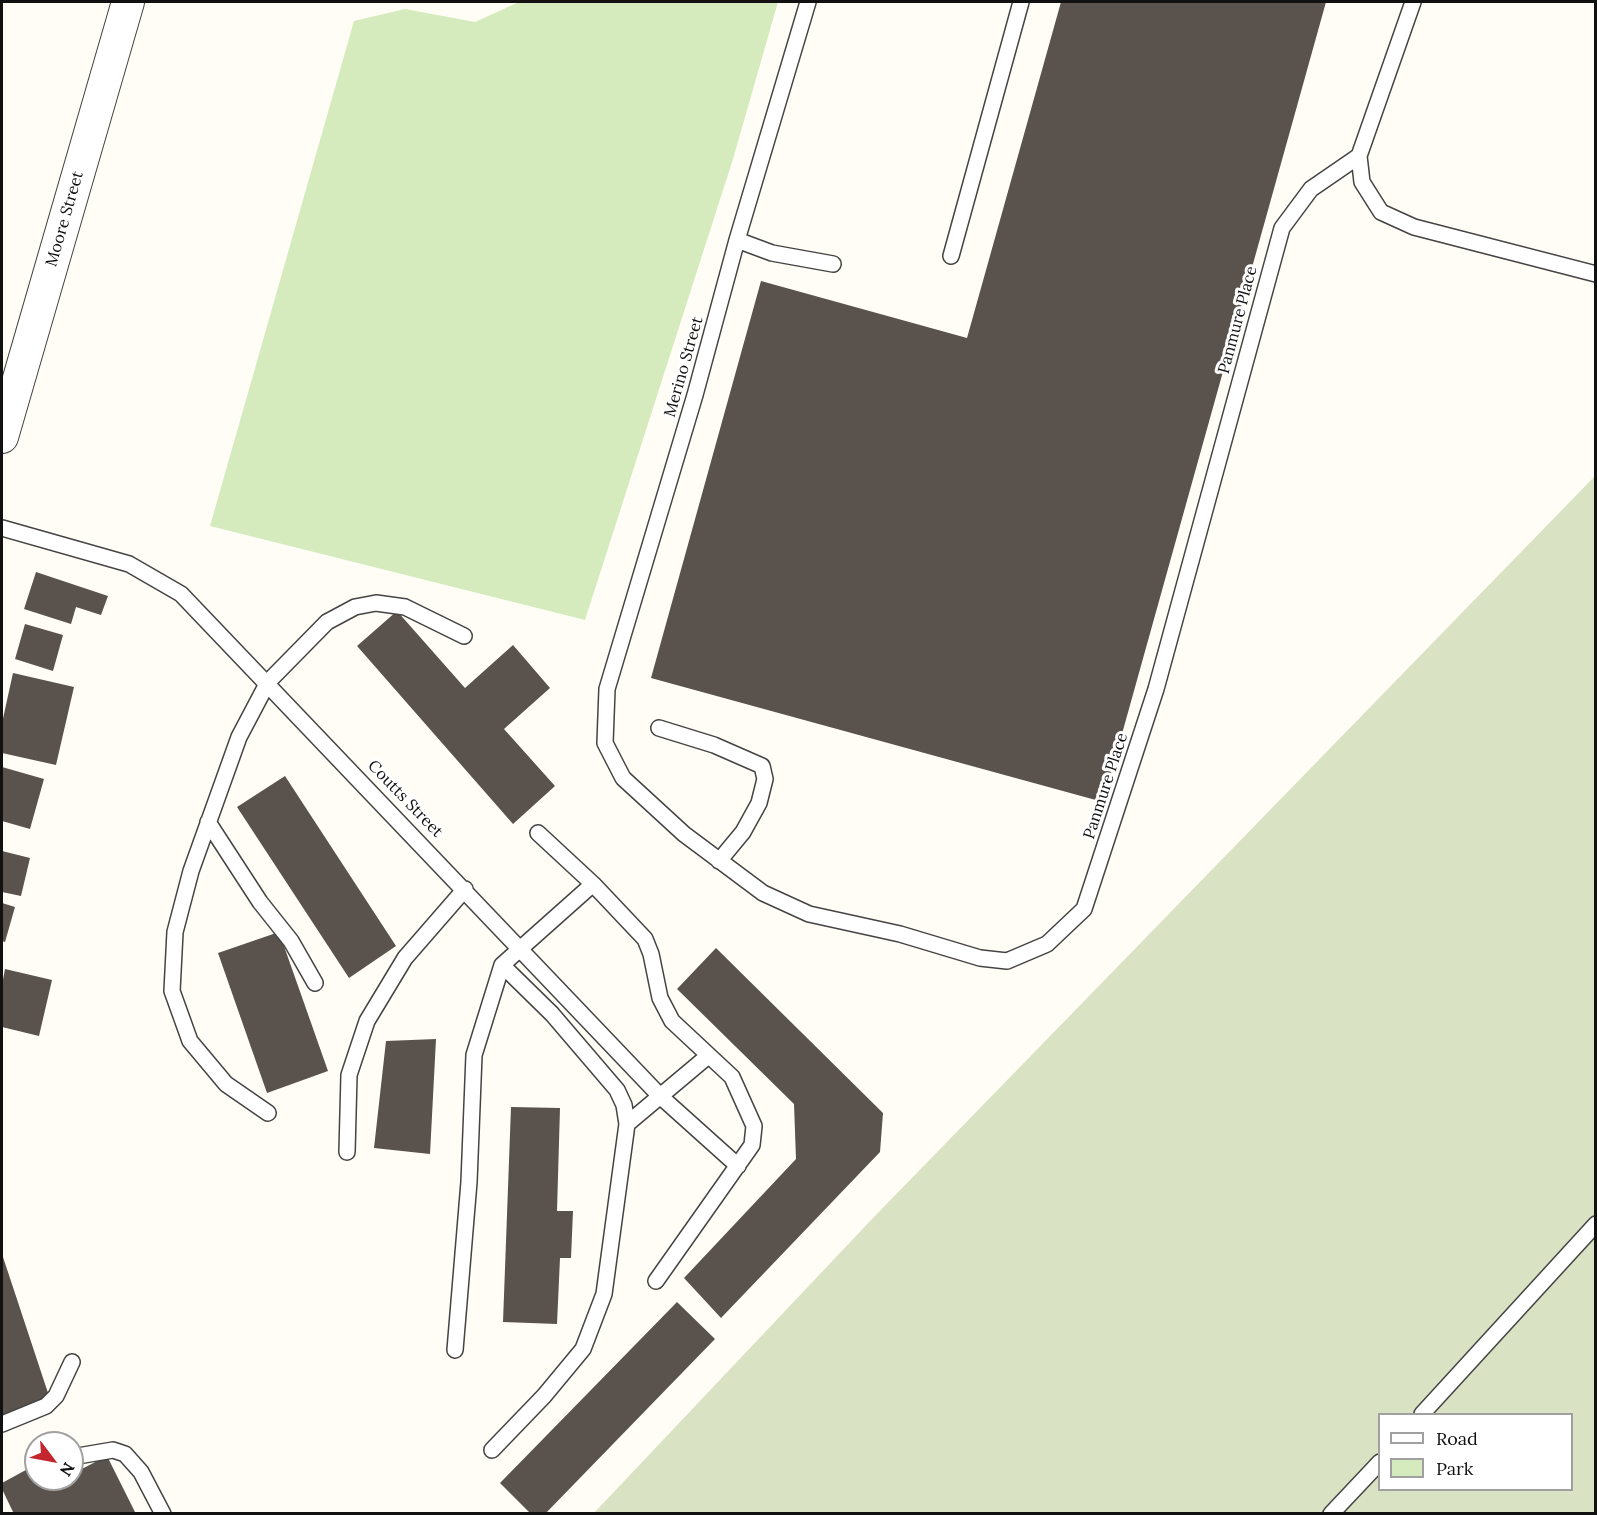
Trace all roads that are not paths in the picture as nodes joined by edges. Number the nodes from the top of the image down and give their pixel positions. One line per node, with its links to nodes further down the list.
1 (128, 2): 10 (street, Moore Street)
2 (808, 2): 6 (lane, Merino Street)
3 (1022, 2): 7 (lane)
4 (1413, 2): 5 (lane)
5 (1359, 156): 9 (lane); 18 (lane, Panmure Place)
6 (737, 240): 8 (lane); 15 (lane, Merino Street)
7 (951, 256)
8 (833, 264)
9 (1596, 274)
10 (2, 437)
11 (2, 528): 13 (lane, Coutts Street)
12 (464, 636): 13 (lane)
13 (268, 682): 16 (lane); 20 (lane, Coutts Street)
14 (658, 728): 18 (lane)
15 (605, 743): 18 (lane, Panmure Place)
16 (208, 822): 23 (lane); 26 (lane)
17 (538, 833): 19 (lane)
18 (719, 861)
19 (593, 884): 21 (lane); 24 (lane)
20 (465, 889): 21 (lane, Coutts Street); 28 (lane)
21 (521, 947): 22 (lane); 25 (lane, Coutts Street)
22 (502, 965): 27 (lane); 32 (lane)
23 (315, 983)
24 (708, 1056): 25 (lane); 29 (lane)
25 (660, 1096): 27 (lane); 29 (lane, Coutts Street)
26 (268, 1113)
27 (627, 1124): 36 (lane)
28 (347, 1152)
29 (738, 1166): 31 (lane)
30 (1596, 1224): 34 (lane)
31 (656, 1281)
32 (455, 1350)
33 (72, 1362): 35 (lane)
34 (1423, 1413)
35 (2, 1424)
36 (492, 1449)
37 (84, 1454): 39 (lane)
38 (1378, 1464): 40 (lane)
39 (163, 1514)
40 (1331, 1514)

